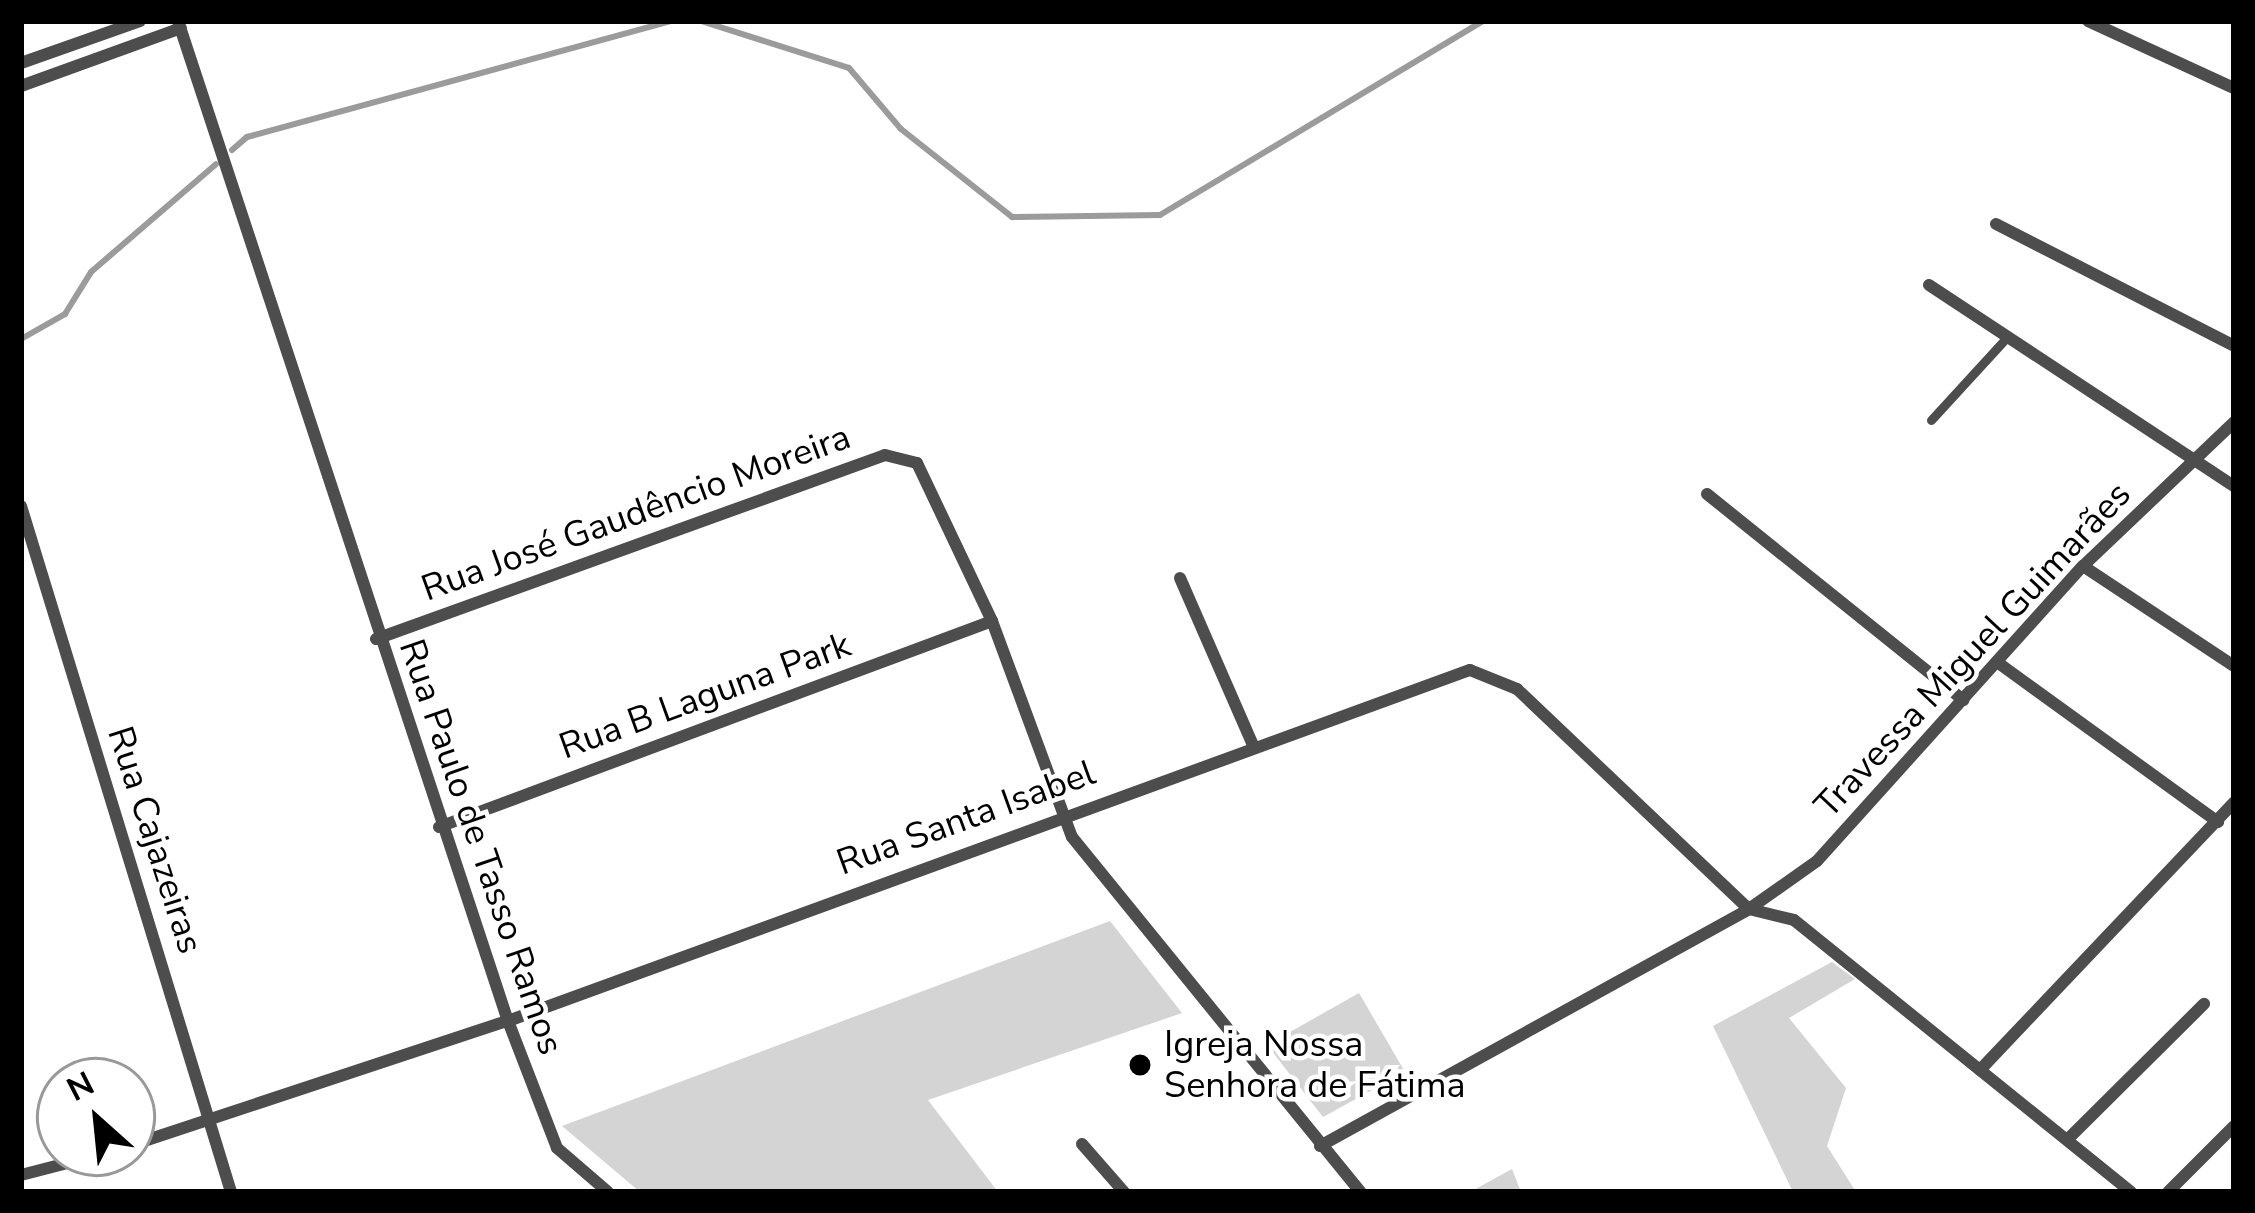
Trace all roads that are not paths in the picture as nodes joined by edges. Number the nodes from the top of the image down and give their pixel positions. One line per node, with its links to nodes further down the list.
1 (140, 21): 4 (street)
2 (2088, 21): 6 (street)
3 (180, 24): 5 (street); 20 (street, Rua Paulo de Tasso Ramos)
4 (21, 63)
5 (21, 86)
6 (2234, 88)
7 (1996, 224): 10 (street)
8 (1929, 285): 9 (street)
9 (2007, 337): 11 (lane); 13 (street)
10 (2234, 346)
11 (1930, 420)
12 (2234, 422): 13 (street, Travessa Miguel Guimarães)
13 (2194, 460): 14 (street); 17 (street, Travessa Miguel Guimarães)
14 (2234, 486)
15 (1707, 494): 23 (street)
16 (21, 506): 33 (street, Rua Cajazeiras)
17 (2084, 566): 21 (street, Travessa Miguel Guimarães); 22 (street)
18 (1180, 578): 24 (street)
19 (992, 621): 20 (street, Rua José Gaudêncio Moreira); 26 (street, Rua José Gaudêncio Moreira); 28 (street, Rua B Laguna Park)
20 (376, 639): 28 (street, Rua Paulo de Tasso Ramos)
21 (1996, 662): 23 (street, Travessa Miguel Guimarães); 27 (street)
22 (2234, 666)
23 (1963, 700): 29 (street, Travessa Miguel Guimarães)
24 (1253, 745): 26 (street, Rua Santa Isabel); 29 (street, Rua Santa Isabel)
25 (2234, 802): 27 (street)
26 (1060, 814): 31 (street, Rua Santa Isabel); 38 (street, Rua José Gaudêncio Moreira)
27 (2218, 822): 32 (street)
28 (439, 827): 31 (street, Rua Paulo de Tasso Ramos)
29 (1748, 909): 32 (street); 38 (street, Travessa Miguel Guimarães)
30 (2204, 1004): 35 (street)
31 (508, 1022): 33 (street, Rua Santa Isabel); 40 (street, Rua Paulo de Tasso Ramos)
32 (1980, 1070): 35 (street)
33 (207, 1124): 36 (street, Rua Santa Isabel); 39 (street, Rua Cajazeiras)
34 (2234, 1126): 44 (street)
35 (2070, 1137): 43 (street)
36 (156, 1138)
37 (1082, 1144): 41 (street)
38 (1320, 1146): 42 (street, Rua José Gaudêncio Moreira)
39 (231, 1192)
40 (608, 1192)
41 (1124, 1192)
42 (1360, 1192)
43 (2131, 1192)
44 (2168, 1192)

